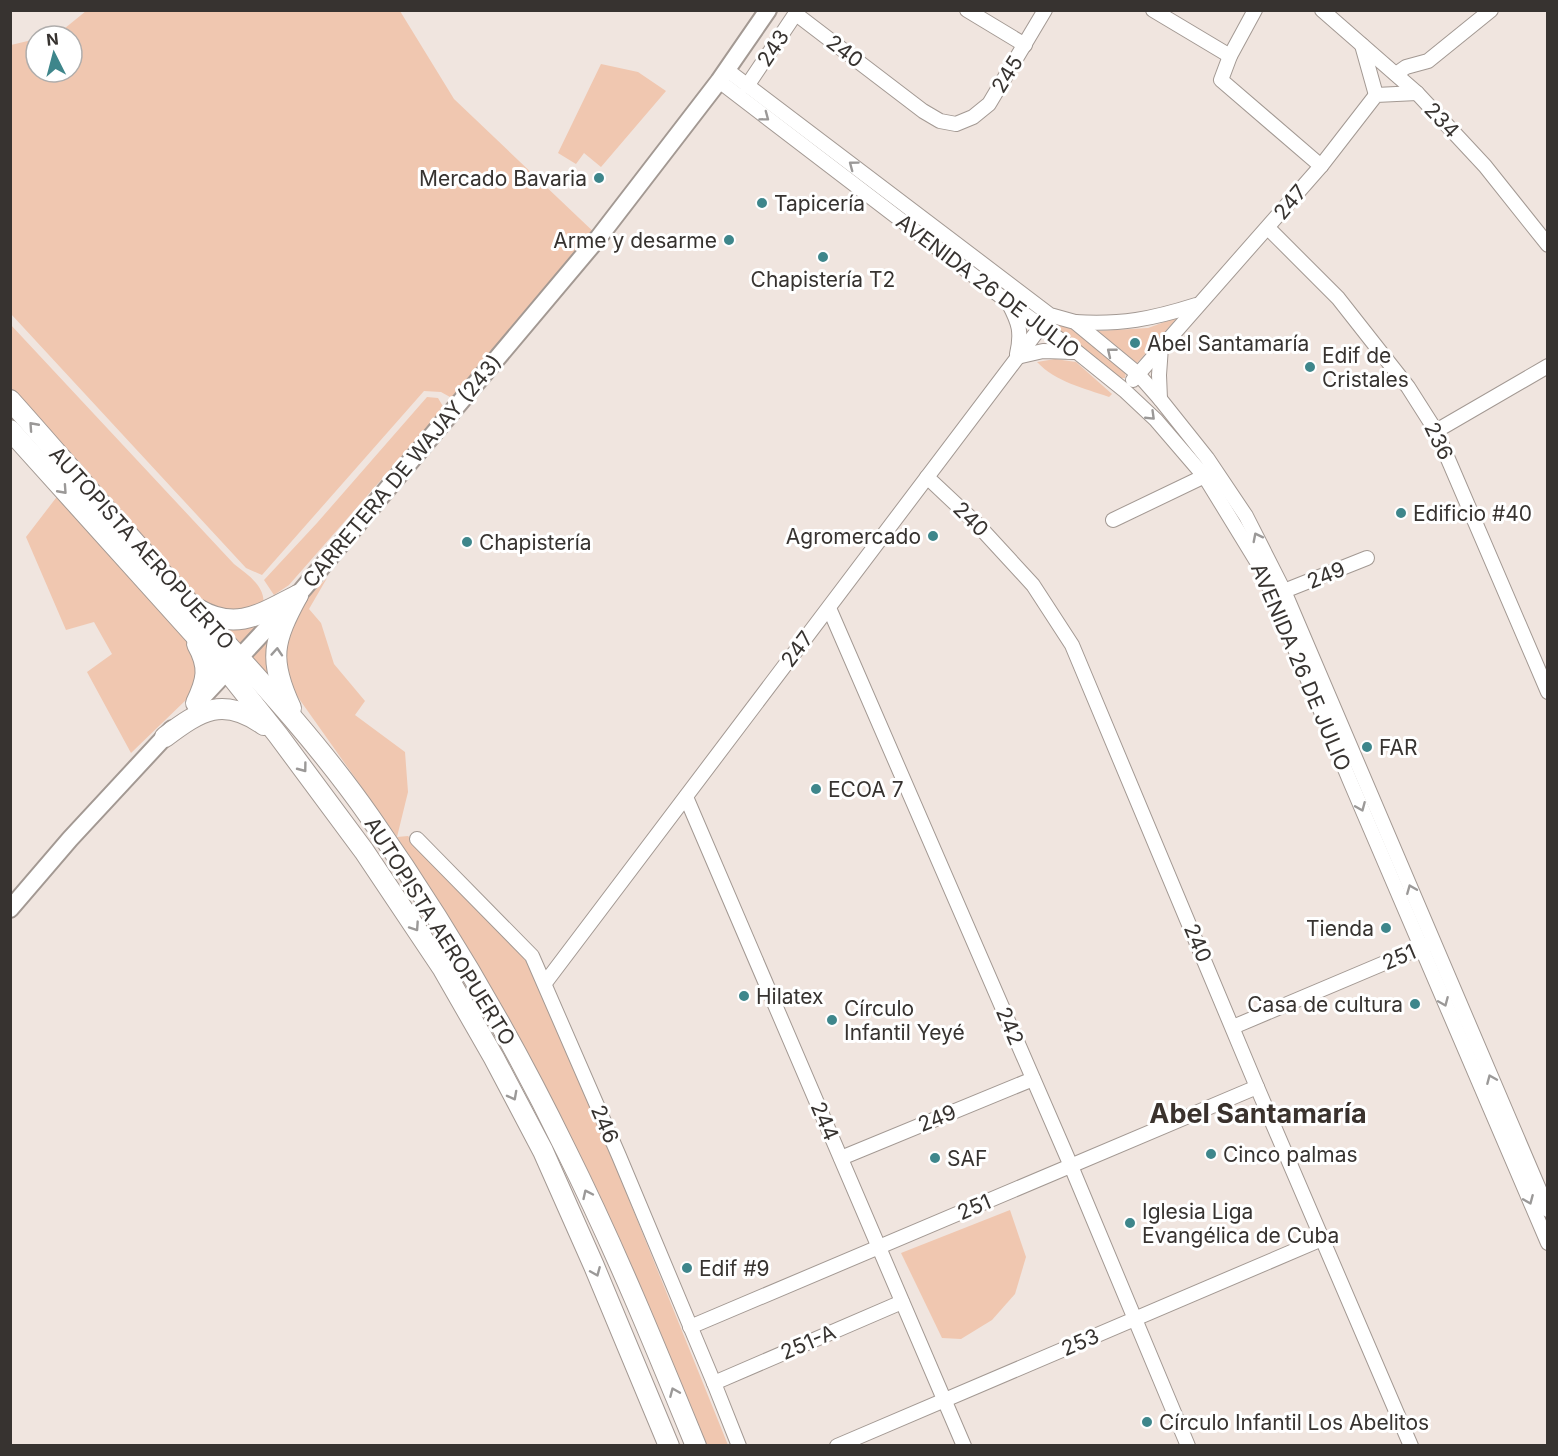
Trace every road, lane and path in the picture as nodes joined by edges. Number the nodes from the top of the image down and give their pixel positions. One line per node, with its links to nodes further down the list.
1 (768, 10): 14 (main road, CARRETERA DE WAJAY (243))
2 (967, 10): 10 (street)
3 (1045, 10): 10 (street, 245)
4 (1153, 10): 12 (street)
5 (1255, 10): 12 (street)
6 (1322, 10): 9 (street, 234)
7 (1491, 10): 13 (street)
8 (797, 12): 15 (street, 243); 18 (street, 240)
9 (1338, 16): 11 (street, 234)
10 (1025, 45): 18 (street, 245)
11 (1362, 45): 13 (street, 234); 17 (street)
12 (1230, 56): 19 (street)
13 (1396, 74): 16 (street, 234)
14 (723, 76): 15 (street, AVENIDA 26 DE JULIO); 20 (street, AVENIDA 26 DE JULIO, one-way to 20); 43 (main road, CARRETERA DE WAJAY (243))
15 (747, 86): 20 (street, AVENIDA 26 DE JULIO, one-way to 15)
16 (1417, 93): 17 (street); 22 (street, 234)
17 (1376, 95): 19 (street, 247)
18 (956, 124)
19 (1322, 166): 21 (street, 247)
20 (866, 185): 23 (street, AVENIDA 26 DE JULIO); 25 (street, AVENIDA 26 DE JULIO)
21 (1268, 228): 24 (street, 247); 37 (street, 236)
22 (1548, 245)
23 (1008, 302): 27 (street, AVENIDA 26 DE JULIO); 30 (street)
24 (1198, 305): 26 (street); 28 (street, 247)
25 (1050, 315): 26 (street, AVENIDA 26 DE JULIO); 27 (street, 247)
26 (1075, 322): 32 (street, AVENIDA 26 DE JULIO, one-way to 26)
27 (1041, 327): 29 (street, AVENIDA 26 DE JULIO); 30 (street, 247)
28 (1161, 347): 32 (street, 247); 34 (street)
29 (1077, 352): 30 (street); 33 (street, AVENIDA 26 DE JULIO)
30 (1017, 357): 39 (street, 247)
31 (1548, 366): 37 (street)
32 (1138, 374): 33 (street, 247); 34 (street, AVENIDA 26 DE JULIO)
33 (1124, 390): 38 (street, AVENIDA 26 DE JULIO, one-way to 38)
34 (1160, 399): 38 (street, AVENIDA 26 DE JULIO)
35 (10, 400): 44 (highway, AUTOPISTA AEROPUERTO, one-way to 35)
36 (10, 430): 46 (highway, AUTOPISTA AEROPUERTO, one-way to 46)
37 (1437, 431): 48 (street, 236)
38 (1210, 474): 40 (street); 42 (street, AVENIDA 26 DE JULIO, one-way to 38); 56 (street, AVENIDA 26 DE JULIO, one-way to 56)
39 (927, 477): 45 (street, 247); 58 (street, 240)
40 (1113, 520)
41 (1367, 558): 42 (street, 249)
42 (1284, 591): 56 (street, AVENIDA 26 DE JULIO, one-way to 42)
43 (298, 596): 44 (highway); 47 (main road, CARRETERA DE WAJAY (243)); 50 (highway, one-way to 43)
44 (190, 604): 47 (highway, AUTOPISTA AEROPUERTO)
45 (829, 608): 53 (street, 247); 59 (street, 242)
46 (189, 628): 47 (highway, AUTOPISTA AEROPUERTO); 49 (highway)
47 (234, 665): 49 (main road, CARRETERA DE WAJAY (243)); 50 (highway, AUTOPISTA AEROPUERTO); 51 (highway, AUTOPISTA AEROPUERTO)
48 (1548, 692)
49 (196, 704): 52 (main road, CARRETERA DE WAJAY (243))
50 (300, 727): 74 (highway, AUTOPISTA AEROPUERTO, one-way to 50)
51 (278, 735): 52 (highway); 73 (highway, AUTOPISTA AEROPUERTO, one-way to 73)
52 (165, 737): 55 (main road, CARRETERA DE WAJAY (243))
53 (686, 798): 57 (street, 247); 61 (street, 244)
54 (417, 839): 57 (street, 246)
55 (10, 909)
56 (1427, 945): 58 (street, 251); 62 (street, AVENIDA 26 DE JULIO)
57 (545, 983): 70 (street, 246)
58 (1233, 1027): 60 (street, 240)
59 (1033, 1079): 61 (street, 249); 63 (street, 242)
60 (1257, 1087): 63 (street, 251); 65 (street, 240)
61 (841, 1158): 67 (street, 244)
62 (1519, 1159): 64 (street, AVENIDA 26 DE JULIO); 66 (street, AVENIDA 26 DE JULIO, one-way to 66)
63 (1071, 1166): 67 (street, 251); 69 (street, 242)
64 (1548, 1210)
65 (1322, 1239): 69 (street, 253); 79 (street, 240)
66 (1548, 1243)
67 (879, 1247): 68 (street, 244); 70 (street, 251)
68 (902, 1302): 71 (street, 251-A); 72 (street, 244)
69 (1135, 1319): 72 (street, 253); 78 (street, 242)
70 (690, 1327): 71 (street, 246)
71 (714, 1383): 75 (street, 246)
72 (945, 1400): 76 (street, 253); 77 (street, 244)
73 (669, 1446)
74 (696, 1446)
75 (738, 1446)
76 (837, 1446)
77 (964, 1446)
78 (1188, 1446)
79 (1411, 1446)

